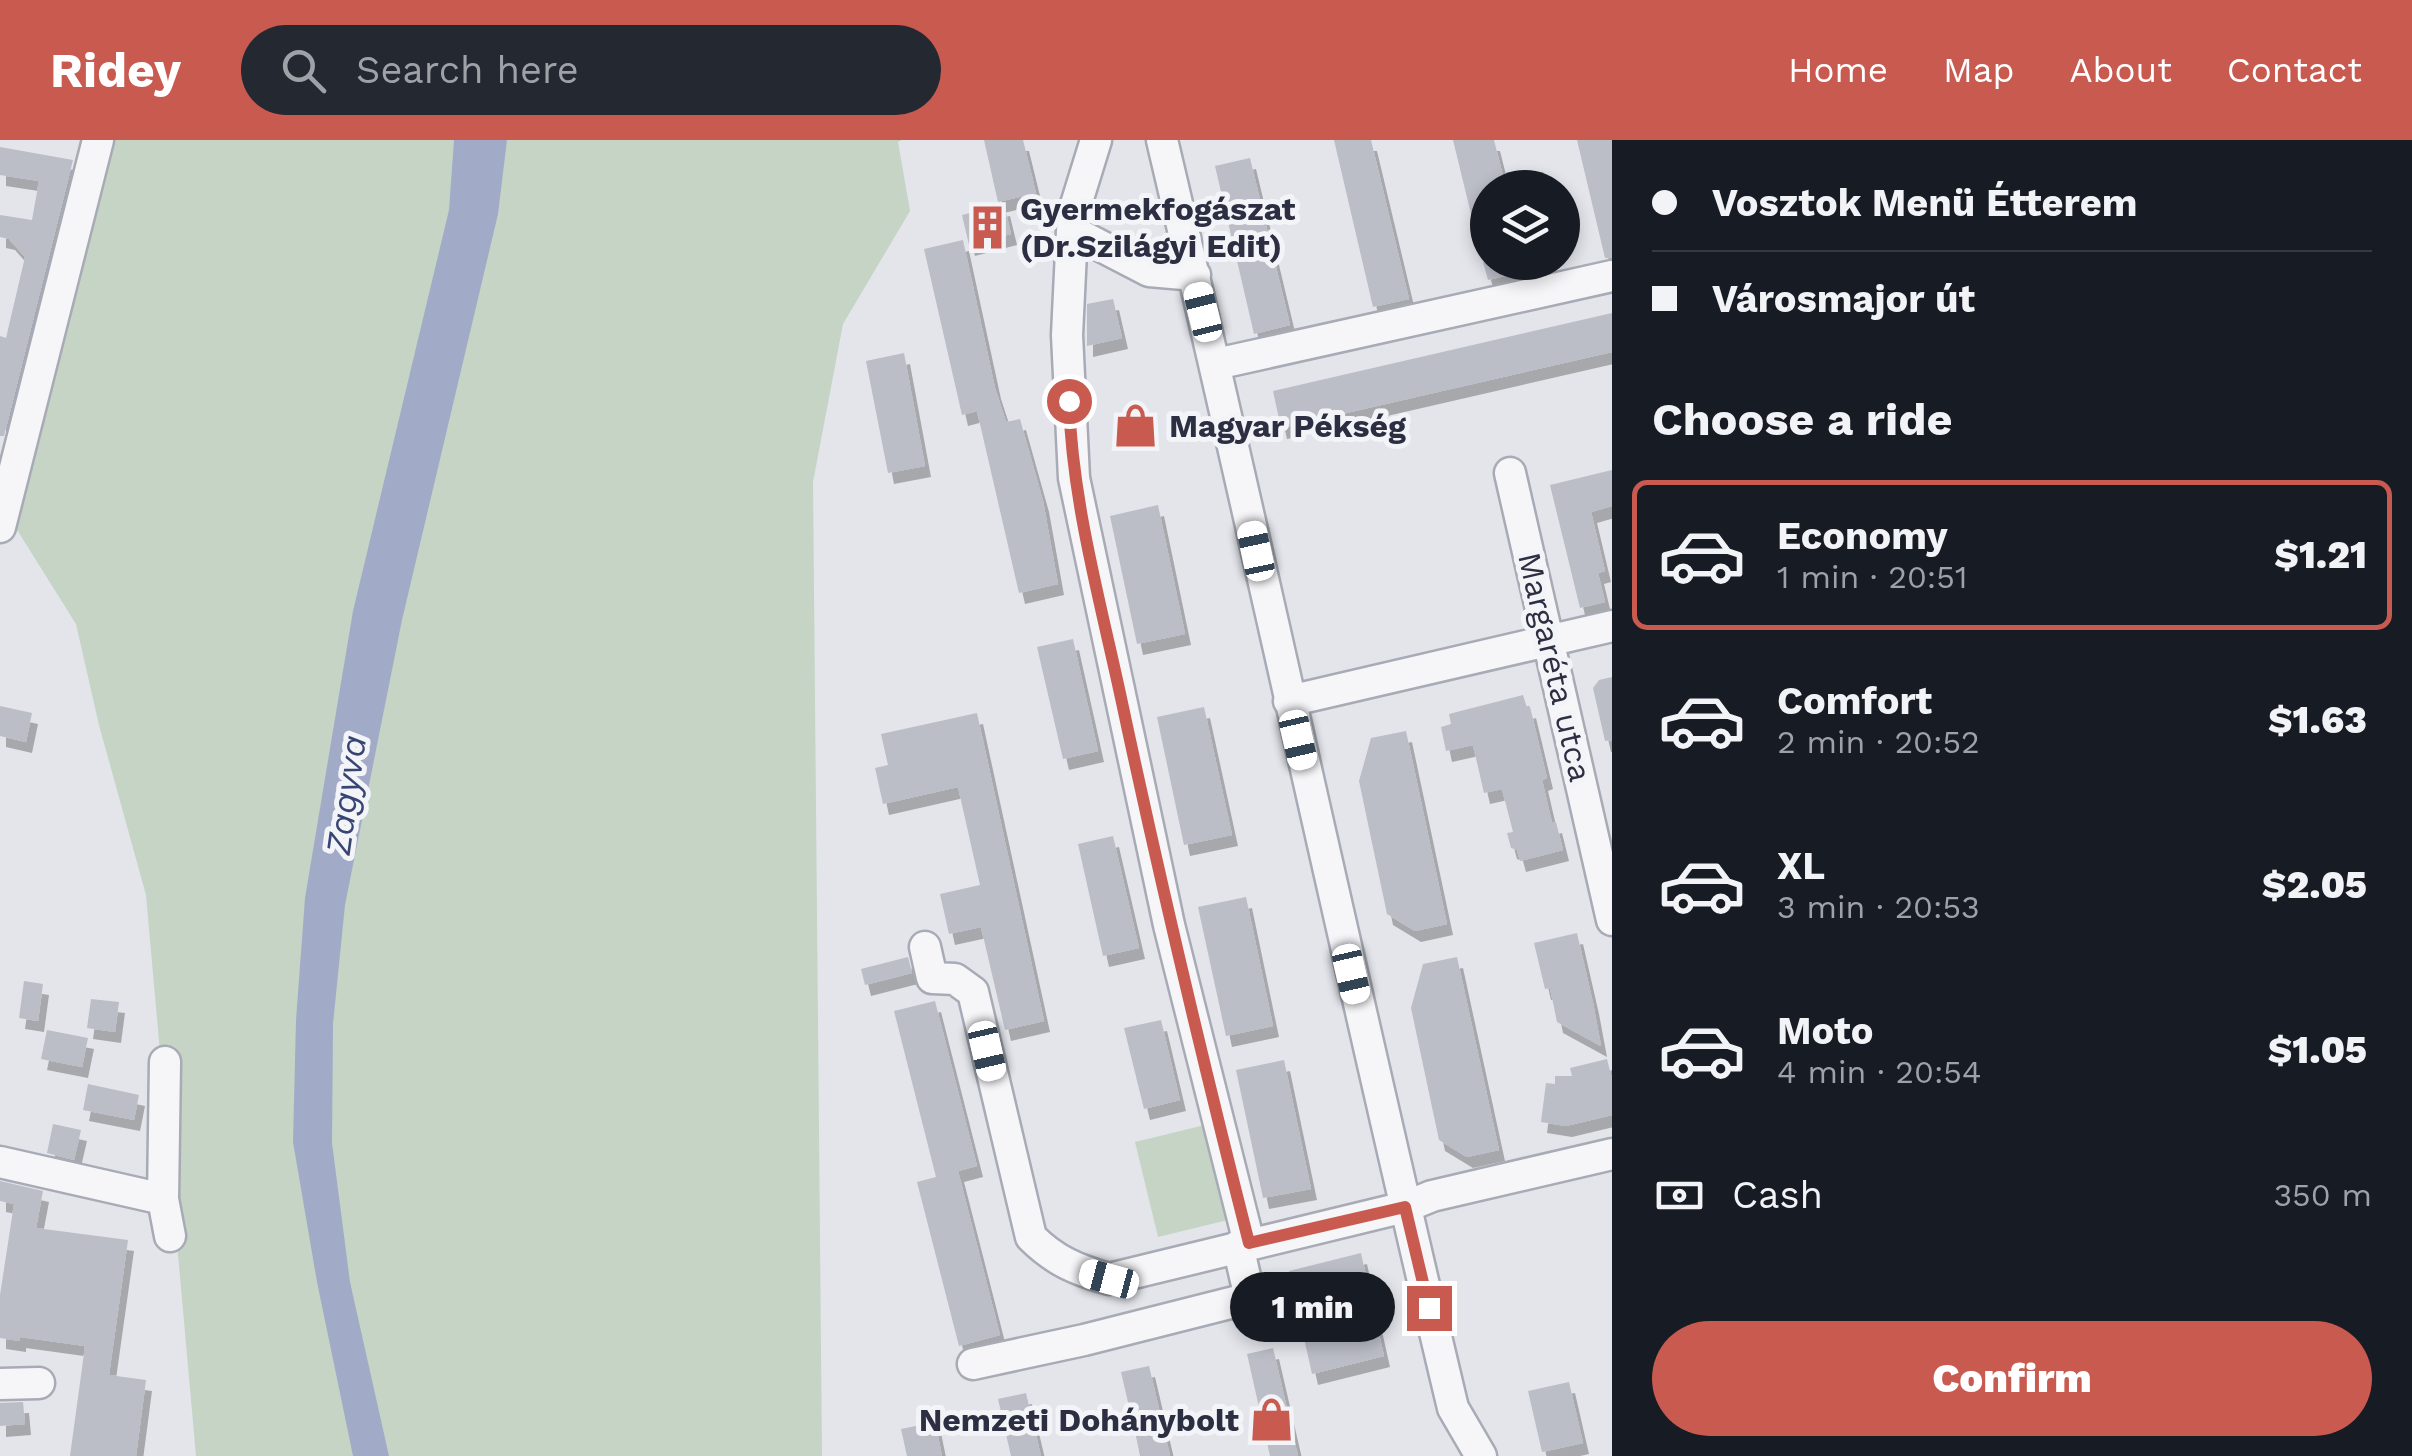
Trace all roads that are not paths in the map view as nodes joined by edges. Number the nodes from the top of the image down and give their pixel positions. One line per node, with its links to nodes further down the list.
1 (98, 140): 9 (street)
2 (1096, 140): 4 (street)
3 (1162, 140): 5 (street)
4 (1072, 231): 5 (street); 21 (street)
5 (1194, 275): 7 (street)
6 (1612, 276): 7 (street)
7 (1216, 364): 12 (street)
8 (1510, 473): 11 (street, Margaréta utca)
9 (0, 527)
10 (1612, 626): 11 (street)
11 (1549, 641): 12 (street); 13 (street, Margaréta utca)
12 (1289, 702): 19 (street)
13 (1612, 920)
14 (924, 947): 22 (street)
15 (164, 1062): 18 (street)
16 (1612, 1154): 19 (street)
17 (0, 1162): 18 (street)
18 (163, 1199): 20 (street)
19 (1405, 1207): 21 (street); 27 (street)
20 (170, 1236)
21 (1243, 1245): 22 (street); 23 (street)
22 (1109, 1279): 23 (street)
23 (1122, 1330): 24 (street)
24 (973, 1364)
25 (39, 1383): 26 (street)
26 (0, 1384)
27 (1453, 1408): 28 (street); 29 (street)
28 (1454, 1456)
29 (1481, 1456)

